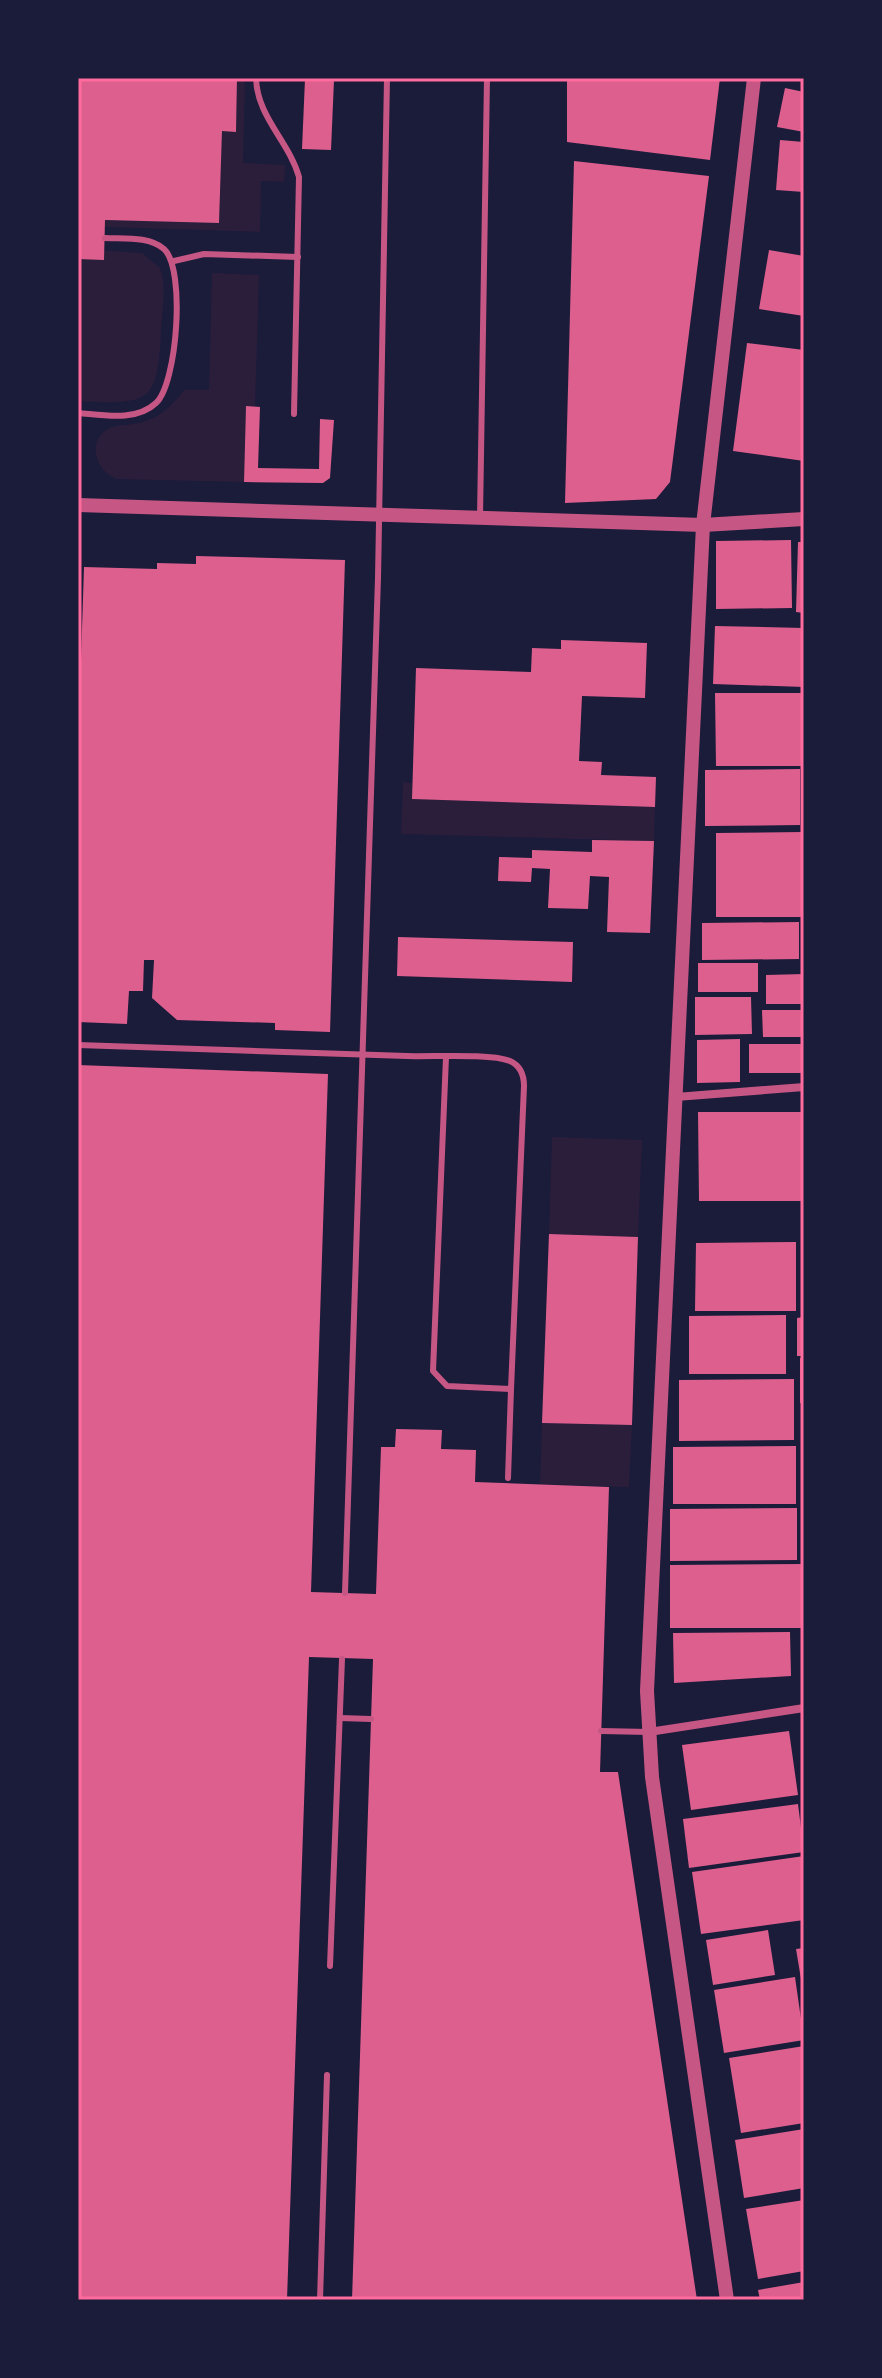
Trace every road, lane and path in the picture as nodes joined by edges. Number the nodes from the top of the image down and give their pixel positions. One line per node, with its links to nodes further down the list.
1 (256, 78): 6 (lane)
2 (387, 78): 11 (lane)
3 (487, 78): 12 (lane)
4 (754, 78): 14 (street)
5 (105, 238): 7 (lane)
6 (298, 257): 7 (lane); 9 (lane)
7 (174, 261): 8 (lane)
8 (78, 413)
9 (294, 414)
10 (78, 505): 11 (street)
11 (379, 514): 12 (street); 16 (lane)
12 (480, 518): 14 (street)
13 (804, 519): 14 (street)
14 (703, 525): 19 (street)
15 (78, 1045): 16 (lane)
16 (362, 1054): 17 (lane); 22 (lane)
17 (446, 1057): 20 (lane); 20 (lane)
18 (804, 1087): 19 (street)
19 (676, 1097): 28 (street)
20 (511, 1389): 21 (lane)
21 (508, 1478)
22 (345, 1593)
23 (342, 1659): 25 (lane)
24 (804, 1708): 28 (street)
25 (340, 1718): 26 (lane); 29 (lane)
26 (371, 1719)
27 (601, 1731): 28 (lane)
28 (649, 1732): 32 (street)
29 (330, 1966)
30 (327, 2075): 31 (lane)
31 (320, 2300)
32 (727, 2300)

